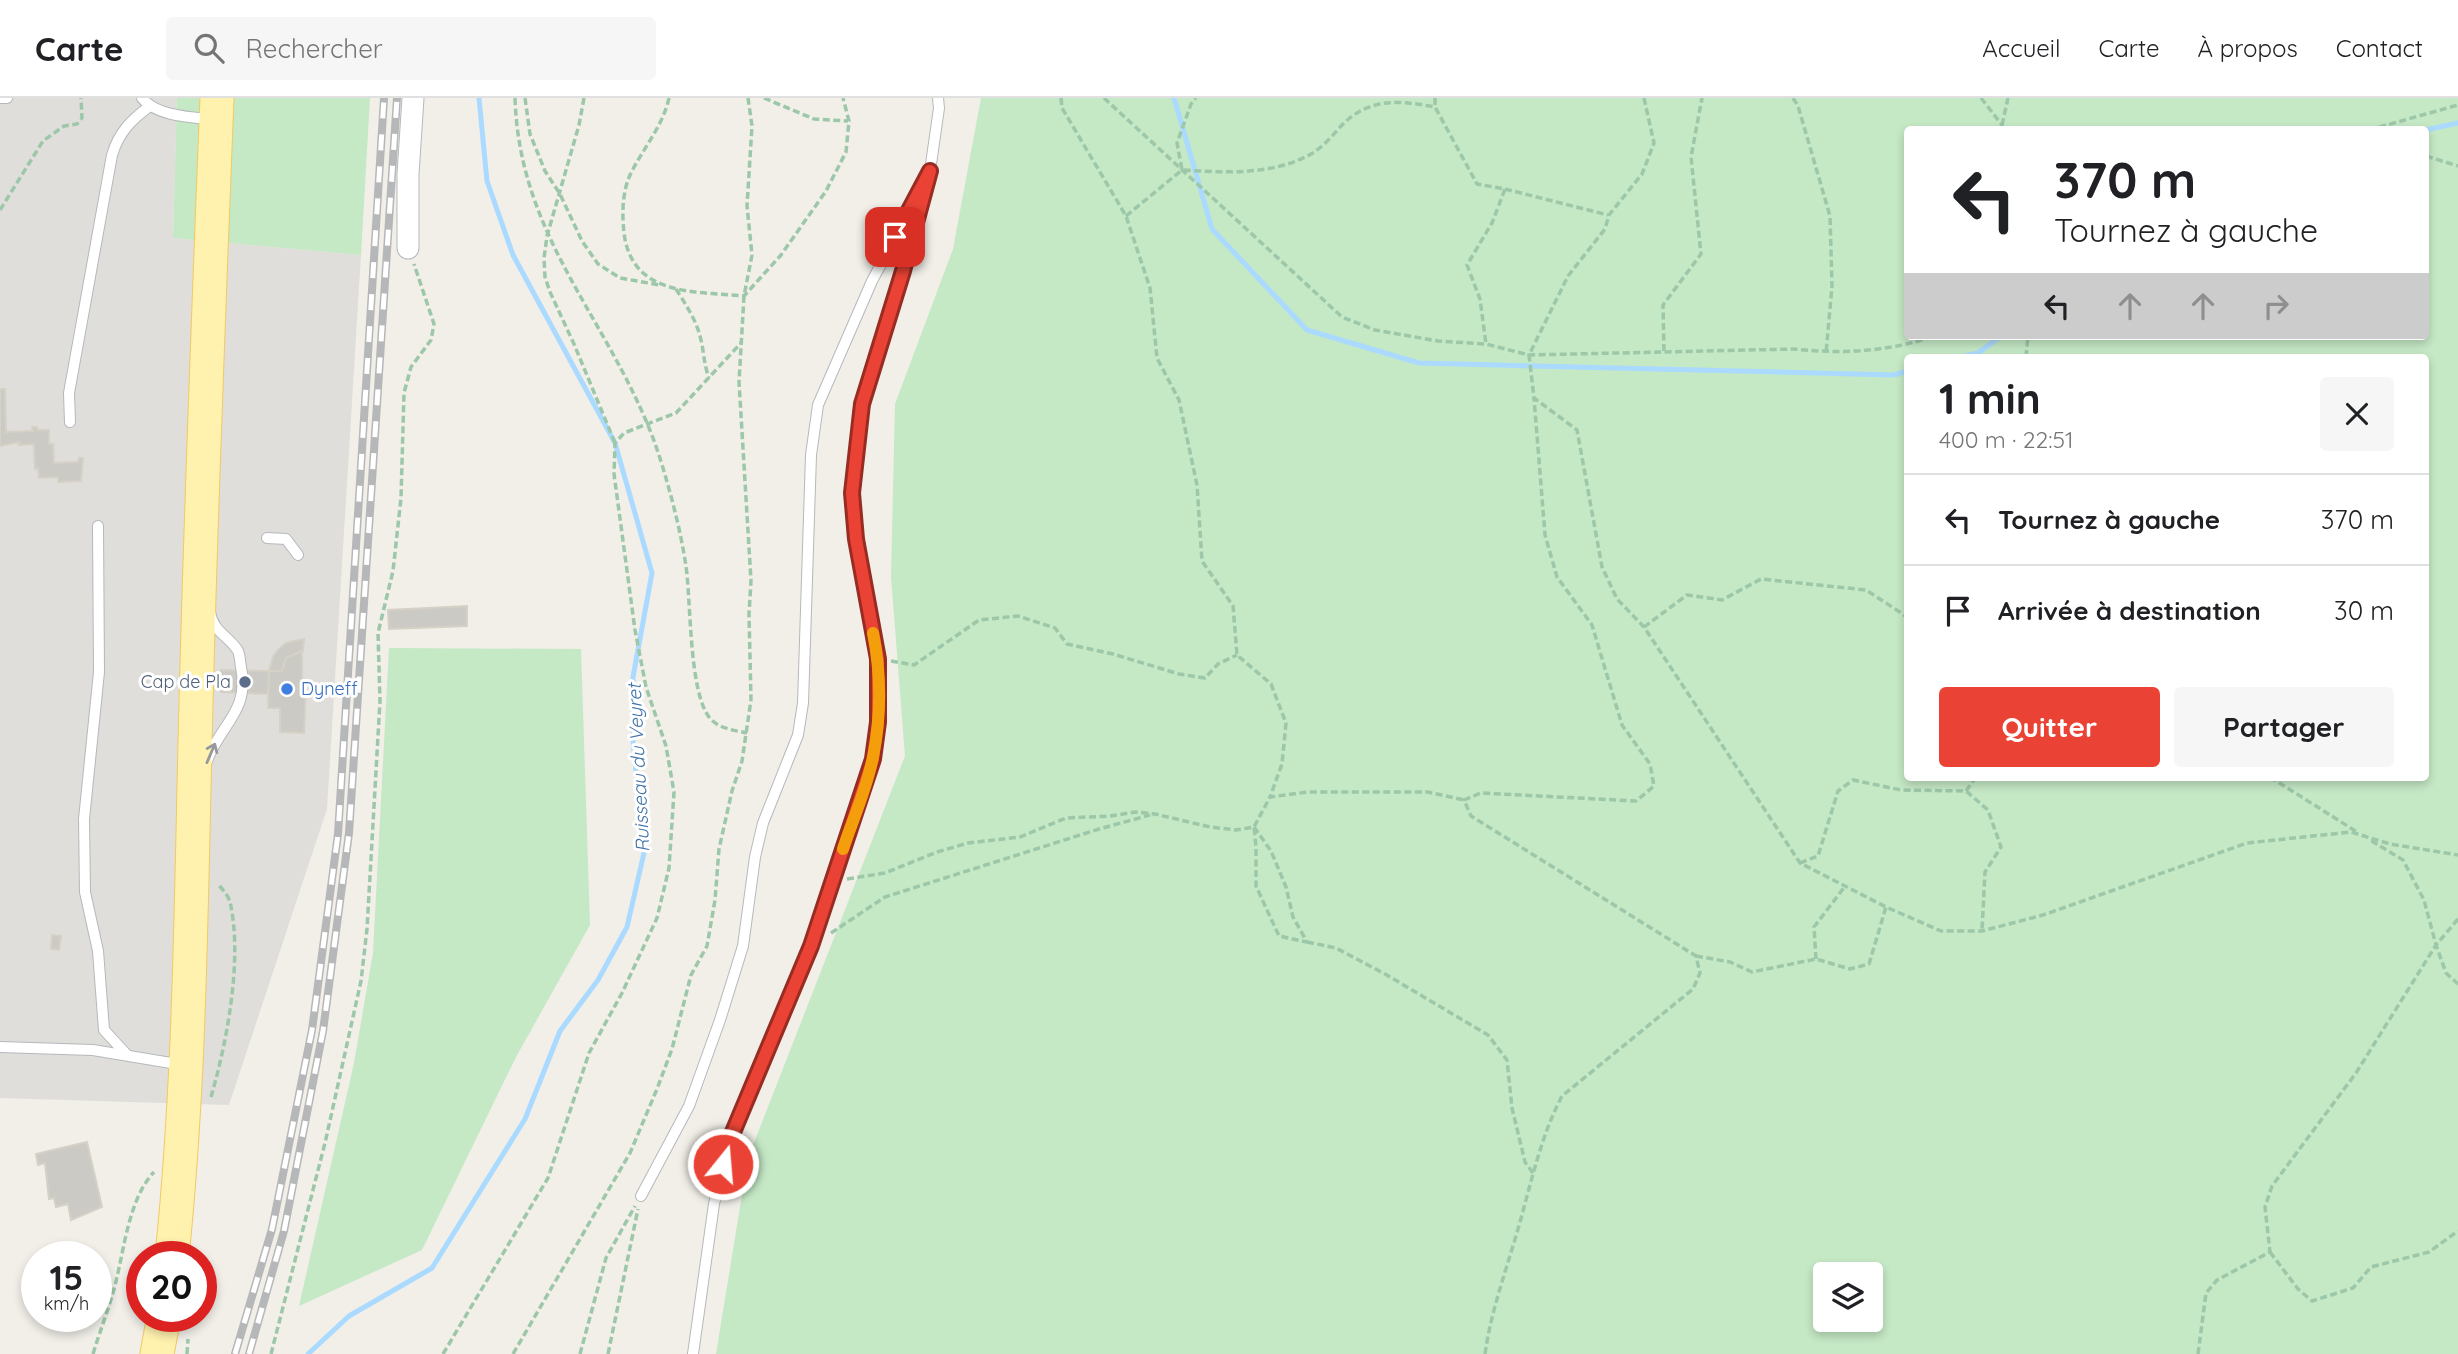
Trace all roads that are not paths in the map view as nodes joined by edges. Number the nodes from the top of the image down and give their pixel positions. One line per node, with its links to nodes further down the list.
1 (0, 98): 2 (lane)
2 (7, 98)
3 (413, 98): 8 (street)
4 (937, 98): 7 (lane)
5 (142, 100): 6 (lane); 10 (lane)
6 (208, 106): 9 (main road); 17 (main road)
7 (930, 171): 18 (lane); 25 (lane)
8 (408, 248)
9 (206, 419): 14 (main road); 14 (lane, one-way to 9)
10 (70, 422)
11 (98, 526): 16 (lane)
12 (267, 538): 13 (lane)
13 (298, 555)
14 (188, 990): 20 (main road)
15 (0, 1047): 16 (lane)
16 (127, 1055): 17 (lane)
17 (171, 1063): 19 (main road)
18 (640, 1196)
19 (159, 1241)
20 (174, 1241)
21 (145, 1332): 23 (main road)
22 (161, 1332): 24 (main road)
23 (142, 1354)
24 (157, 1354)
25 (693, 1354)

